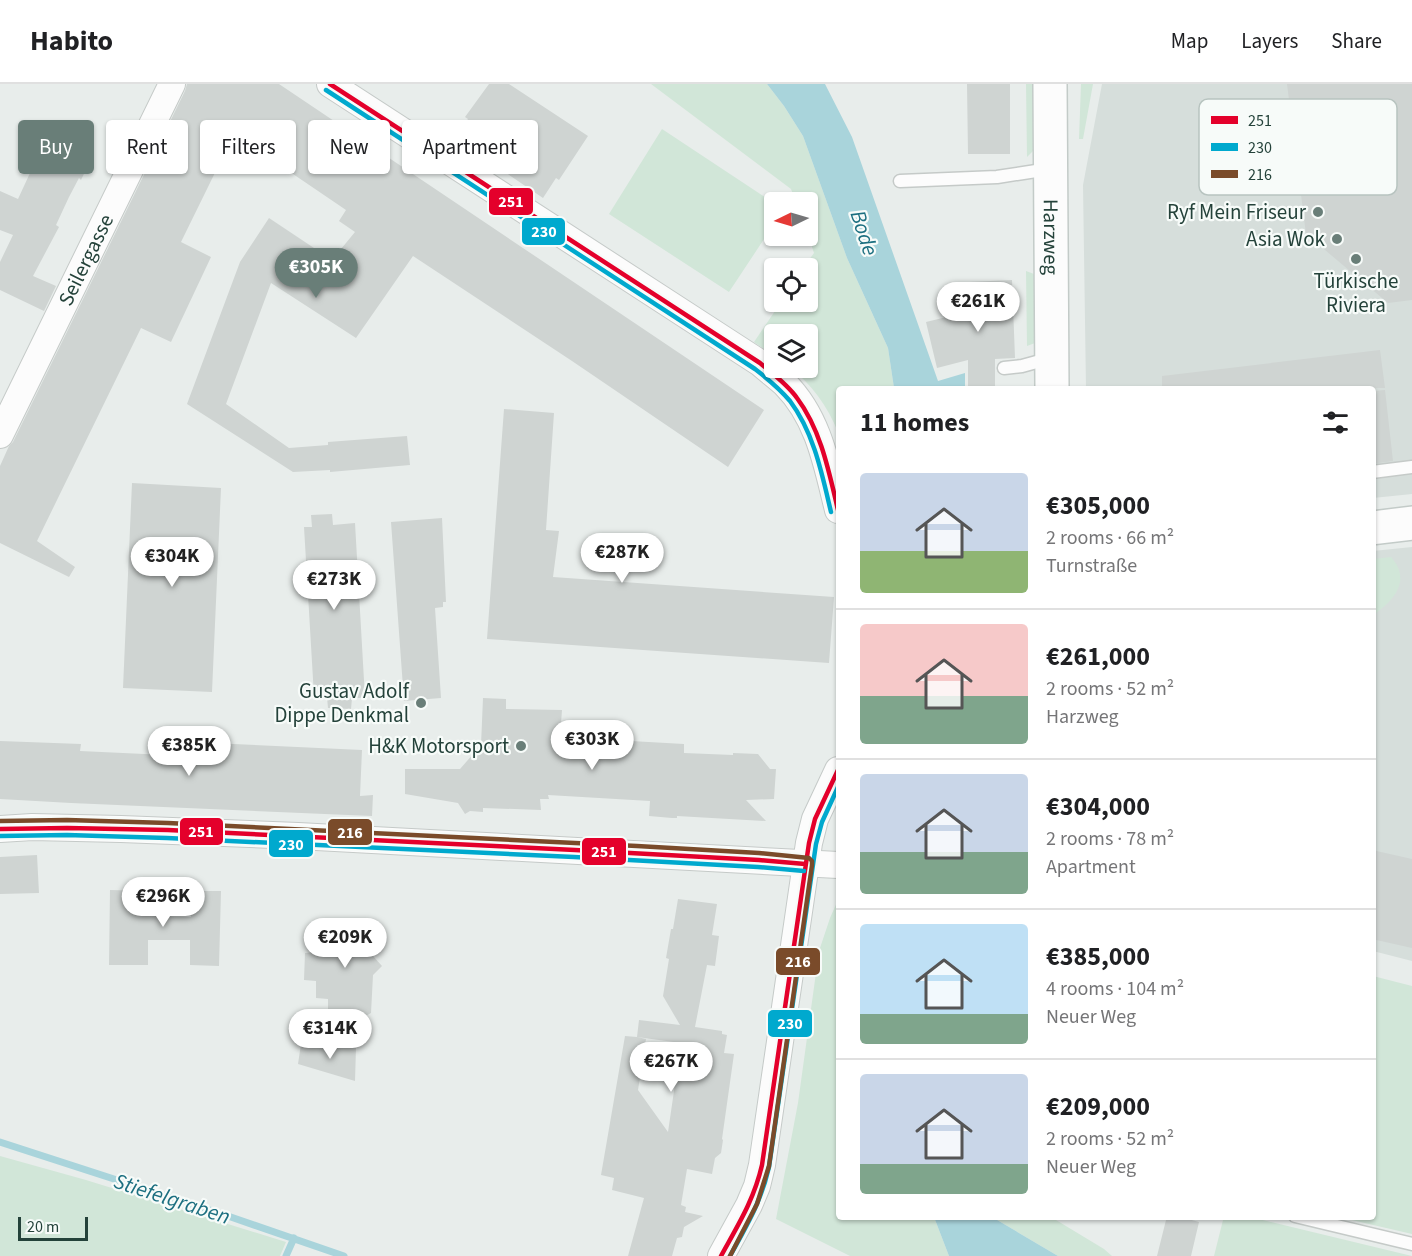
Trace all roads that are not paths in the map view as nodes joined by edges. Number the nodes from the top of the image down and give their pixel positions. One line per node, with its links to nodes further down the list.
1 (172, 84): 8 (street, Seilergasse)
2 (330, 84): 11 (street)
3 (1050, 84): 4 (main road, Harzweg)
4 (1051, 169): 5 (lane); 7 (main road, Harzweg)
5 (900, 181)
6 (1004, 368): 7 (lane)
7 (1053, 373)
8 (0, 435)
9 (1412, 467): 10 (lane)
10 (1376, 472)
11 (836, 503)
12 (1412, 523): 13 (main road)
13 (1376, 528)
14 (836, 774): 16 (street)
15 (0, 829): 16 (street)
16 (805, 864): 17 (street); 20 (street)
17 (836, 866)
18 (1312, 1220): 19 (lane)
19 (1412, 1244)
20 (721, 1256)

